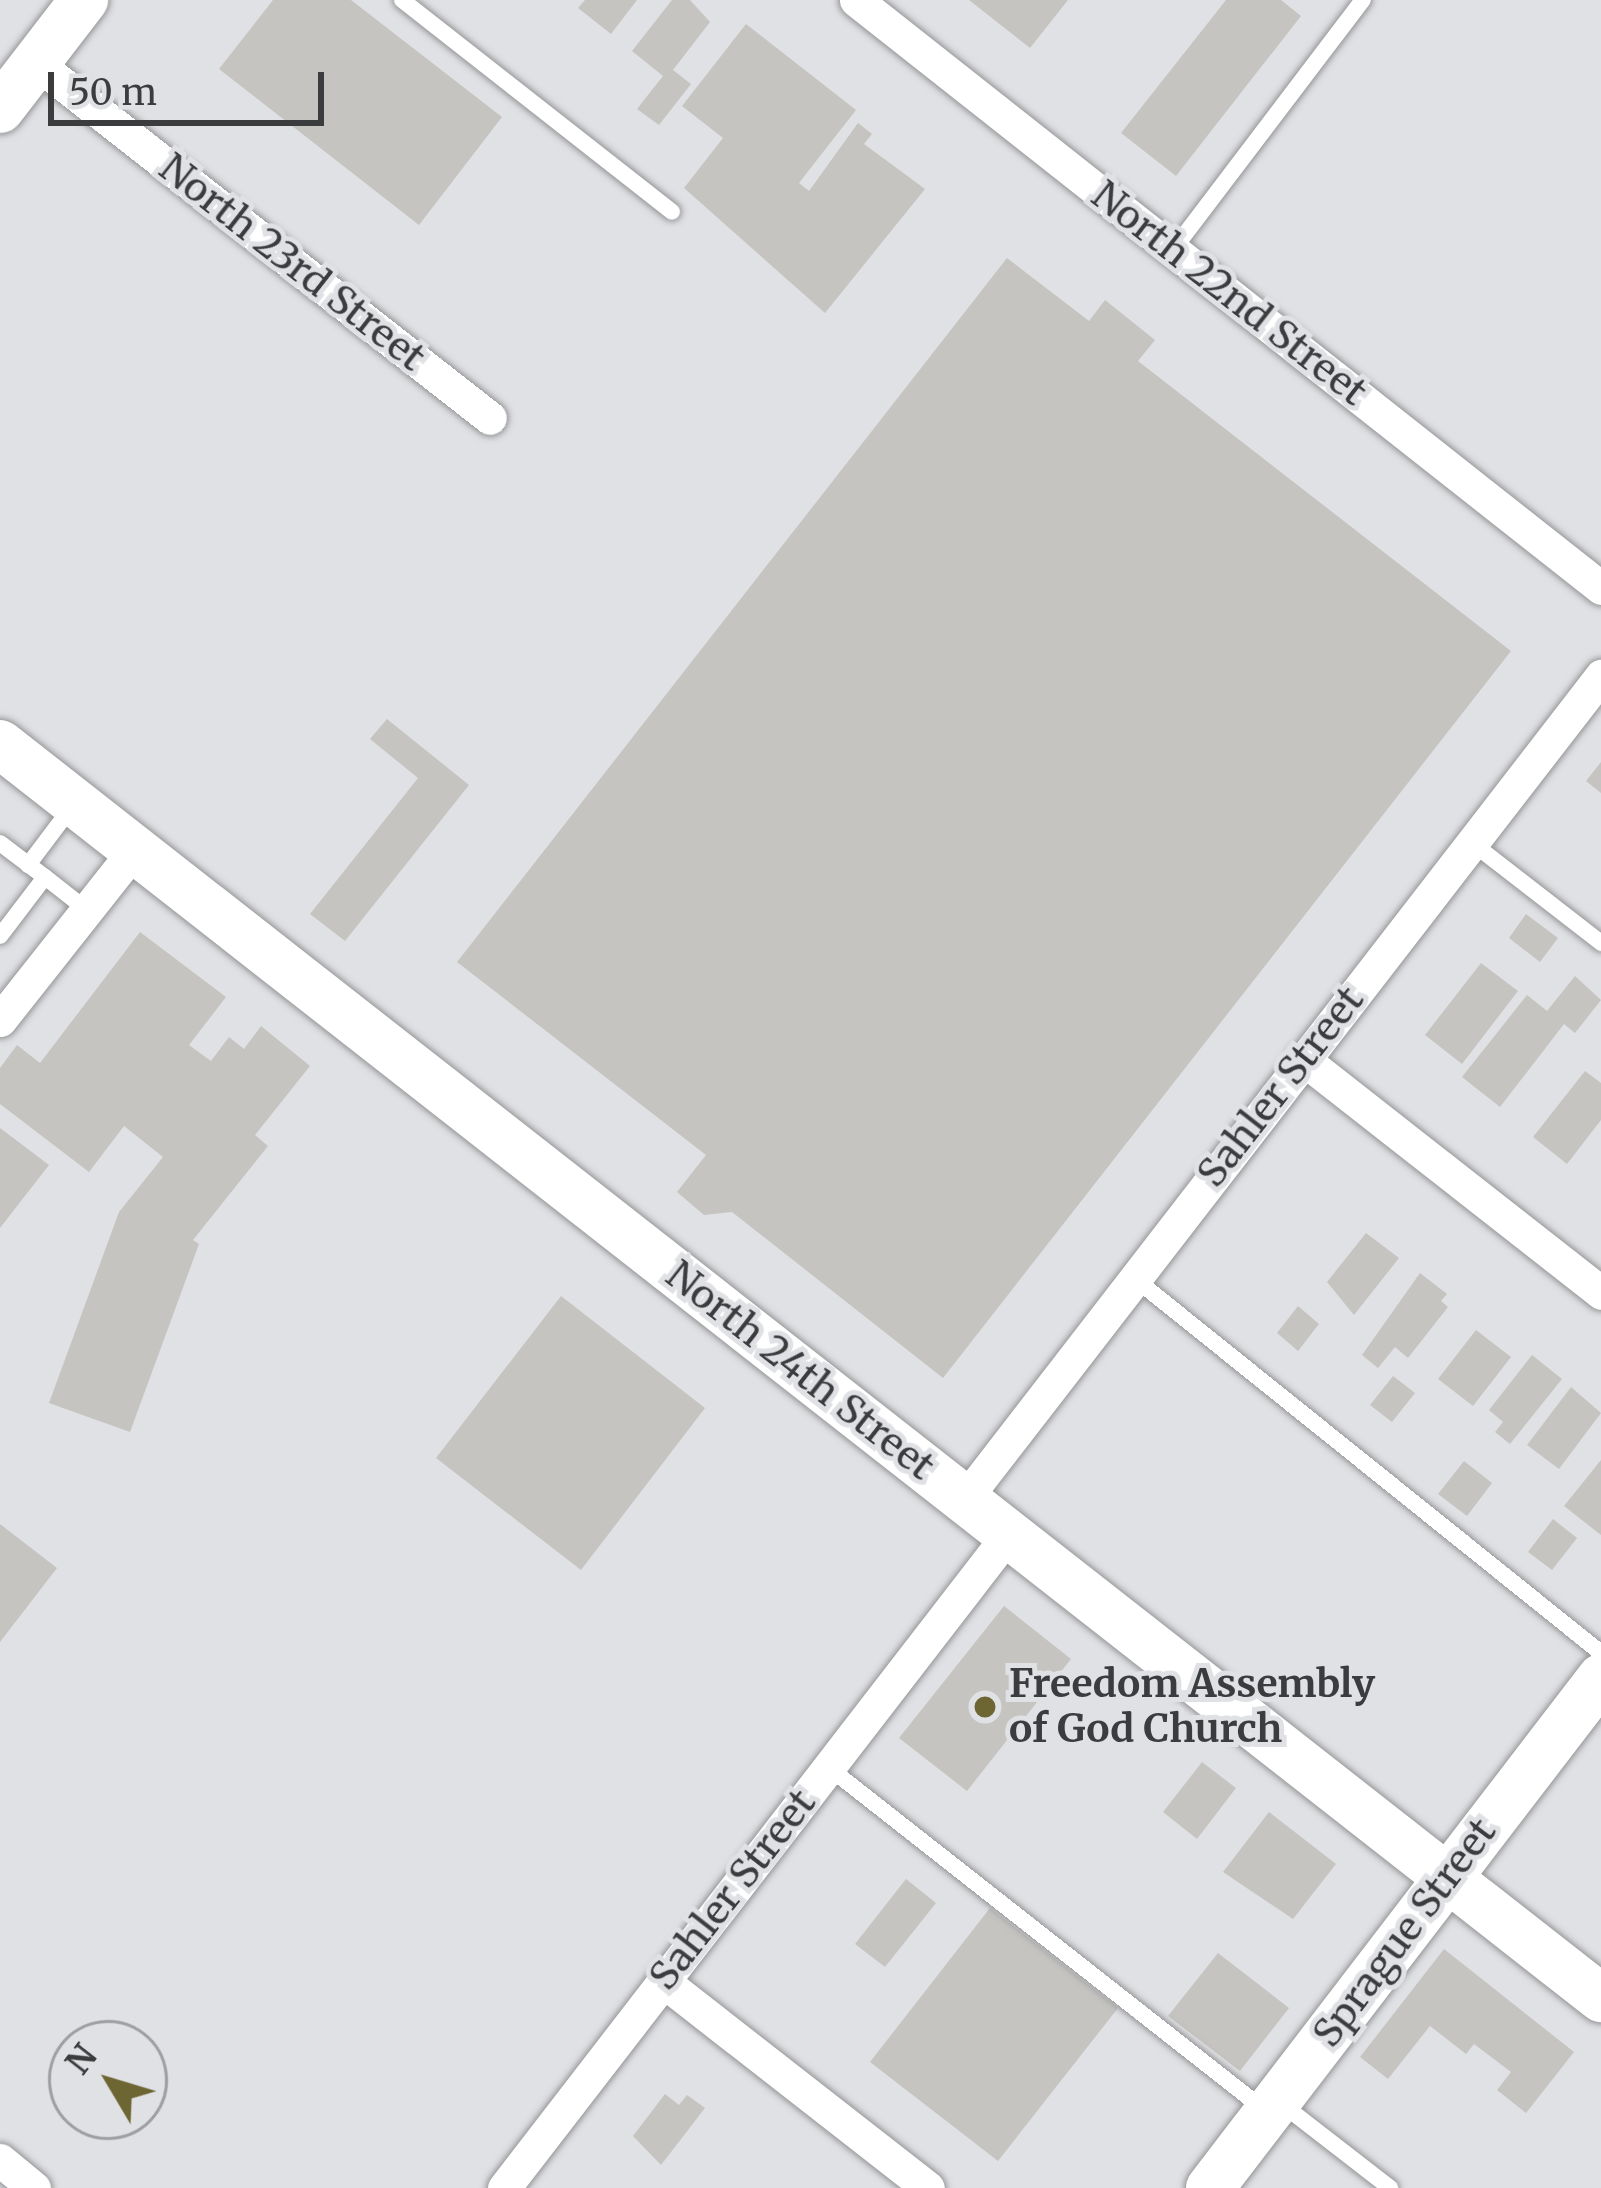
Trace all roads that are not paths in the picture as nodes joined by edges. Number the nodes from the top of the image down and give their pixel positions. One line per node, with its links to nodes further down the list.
1 (402, 0): 7 (lane)
2 (856, 0): 8 (street, North 22nd Street)
3 (1363, 0): 8 (lane)
4 (73, 4): 5 (main road)
5 (36, 63): 6 (main road); 9 (street, North 23rd Street)
6 (0, 109)
7 (673, 212)
8 (1173, 250): 10 (street, North 22nd Street)
9 (490, 418)
10 (1601, 588)
11 (1601, 676): 14 (street, Sahler Street)
12 (3, 752): 13 (main road, North 24th Street)
13 (76, 803): 16 (main road, North 24th Street); 17 (lane)
14 (1471, 842): 21 (lane); 23 (street, Sahler Street)
15 (0, 844): 17 (lane)
16 (135, 848): 19 (street); 26 (main road, North 24th Street)
17 (28, 865): 18 (lane)
18 (44, 877): 19 (lane); 20 (lane)
19 (87, 910): 22 (street)
20 (0, 936)
21 (1601, 944)
22 (5, 1004)
23 (1303, 1059): 24 (street, Sahler Street); 25 (street)
24 (1134, 1278): 26 (street, Sahler Street); 28 (lane)
25 (1601, 1293)
26 (964, 1500): 27 (main road, North 24th Street)
27 (1008, 1535): 30 (street, Sahler Street); 31 (main road, North 24th Street)
28 (1601, 1653)
29 (1601, 1678): 31 (main road, Sprague Street)
30 (828, 1767): 32 (street, Sahler Street); 34 (lane)
31 (1448, 1877): 33 (main road, North 24th Street); 34 (main road, Sprague Street)
32 (663, 1982): 35 (street, Sahler Street); 36 (street)
33 (1601, 1998)
34 (1273, 2106): 37 (main road, Sprague Street); 38 (lane)
35 (504, 2188)
36 (928, 2188)
37 (1210, 2188)
38 (1390, 2188)

